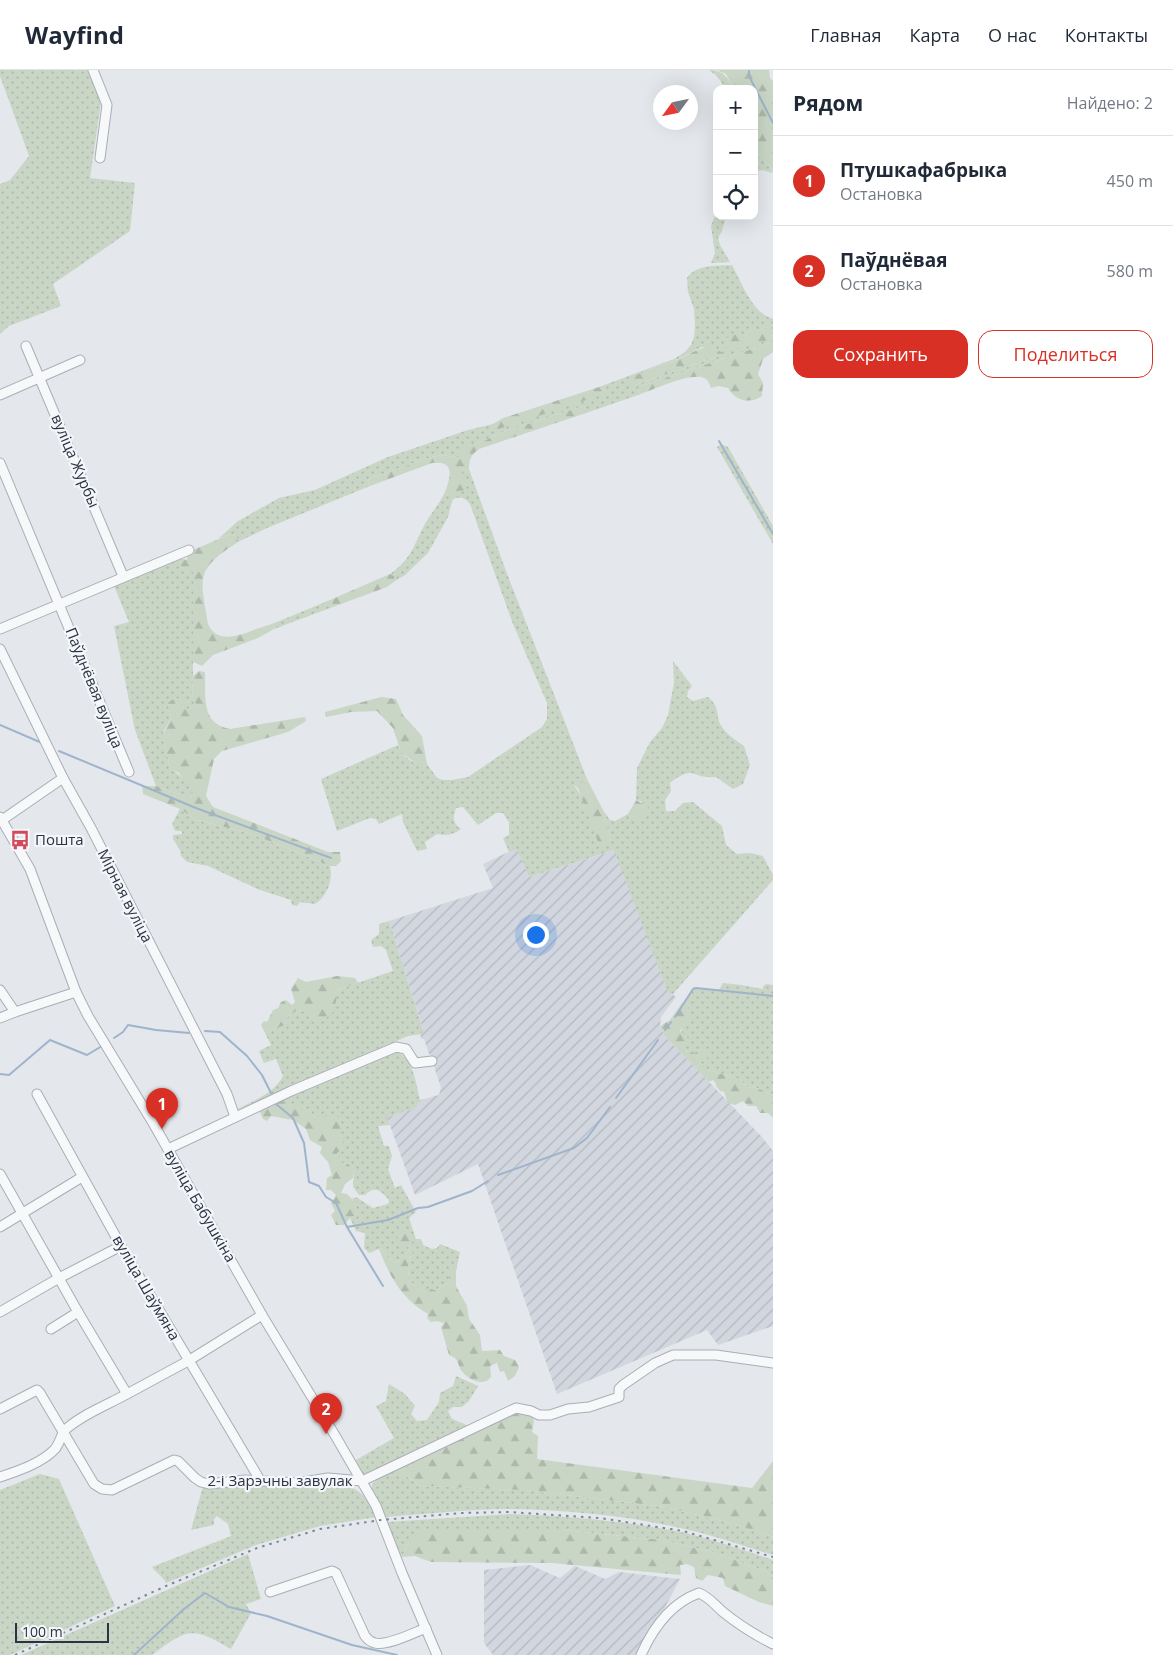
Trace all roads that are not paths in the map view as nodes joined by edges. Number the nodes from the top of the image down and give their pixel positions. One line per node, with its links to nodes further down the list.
1 (93, 70): 2 (street)
2 (100, 158)
3 (26, 346): 5 (street, вуліца Журбы)
4 (80, 360): 5 (street)
5 (40, 378): 6 (street); 9 (street, вуліца Журбы)
6 (0, 395)
7 (0, 463): 10 (street, Паўднёвая вуліца)
8 (189, 550): 9 (street)
9 (123, 576): 10 (street)
10 (60, 604): 11 (street); 13 (street, Паўднёвая вуліца)
11 (0, 629)
12 (0, 649): 14 (street, Мірная вуліца)
13 (128, 772)
14 (63, 778): 15 (street); 22 (street, Мірная вуліца)
15 (1, 818): 17 (street, вуліца Бабушкіна)
16 (0, 990): 18 (street)
17 (76, 992): 18 (street); 23 (street, вуліца Бабушкіна)
18 (15, 1012): 19 (street)
19 (0, 1018)
20 (432, 1061): 22 (street)
21 (37, 1094): 25 (street, вуліца Шаўмяна)
22 (235, 1117): 23 (street)
23 (168, 1149): 32 (street, вуліца Бабушкіна)
24 (0, 1174): 26 (street)
25 (82, 1177): 26 (street); 28 (street, вуліца Шаўмяна)
26 (23, 1214): 27 (street); 29 (street)
27 (0, 1227)
28 (122, 1246): 29 (street); 34 (street, вуліца Шаўмяна)
29 (59, 1278): 30 (street); 31 (street)
30 (0, 1312)
31 (78, 1312): 33 (street); 36 (street)
32 (262, 1315): 34 (street); 41 (street, вуліца Бабушкіна)
33 (51, 1328)
34 (188, 1361): 36 (street); 40 (street, вуліца Шаўмяна)
35 (773, 1363): 41 (street)
36 (127, 1394): 38 (street)
37 (0, 1409): 38 (street)
38 (63, 1433): 39 (street); 40 (street, 2-і Зарэчны завулак)
39 (0, 1477)
40 (260, 1480): 41 (street, 2-і Зарэчны завулак)
41 (362, 1482): 43 (street, вуліца Бабушкіна)
42 (270, 1592): 43 (street)
43 (426, 1628): 45 (street, вуліца Бабушкіна)
44 (773, 1644): 46 (street)
45 (437, 1655)
46 (641, 1655)

